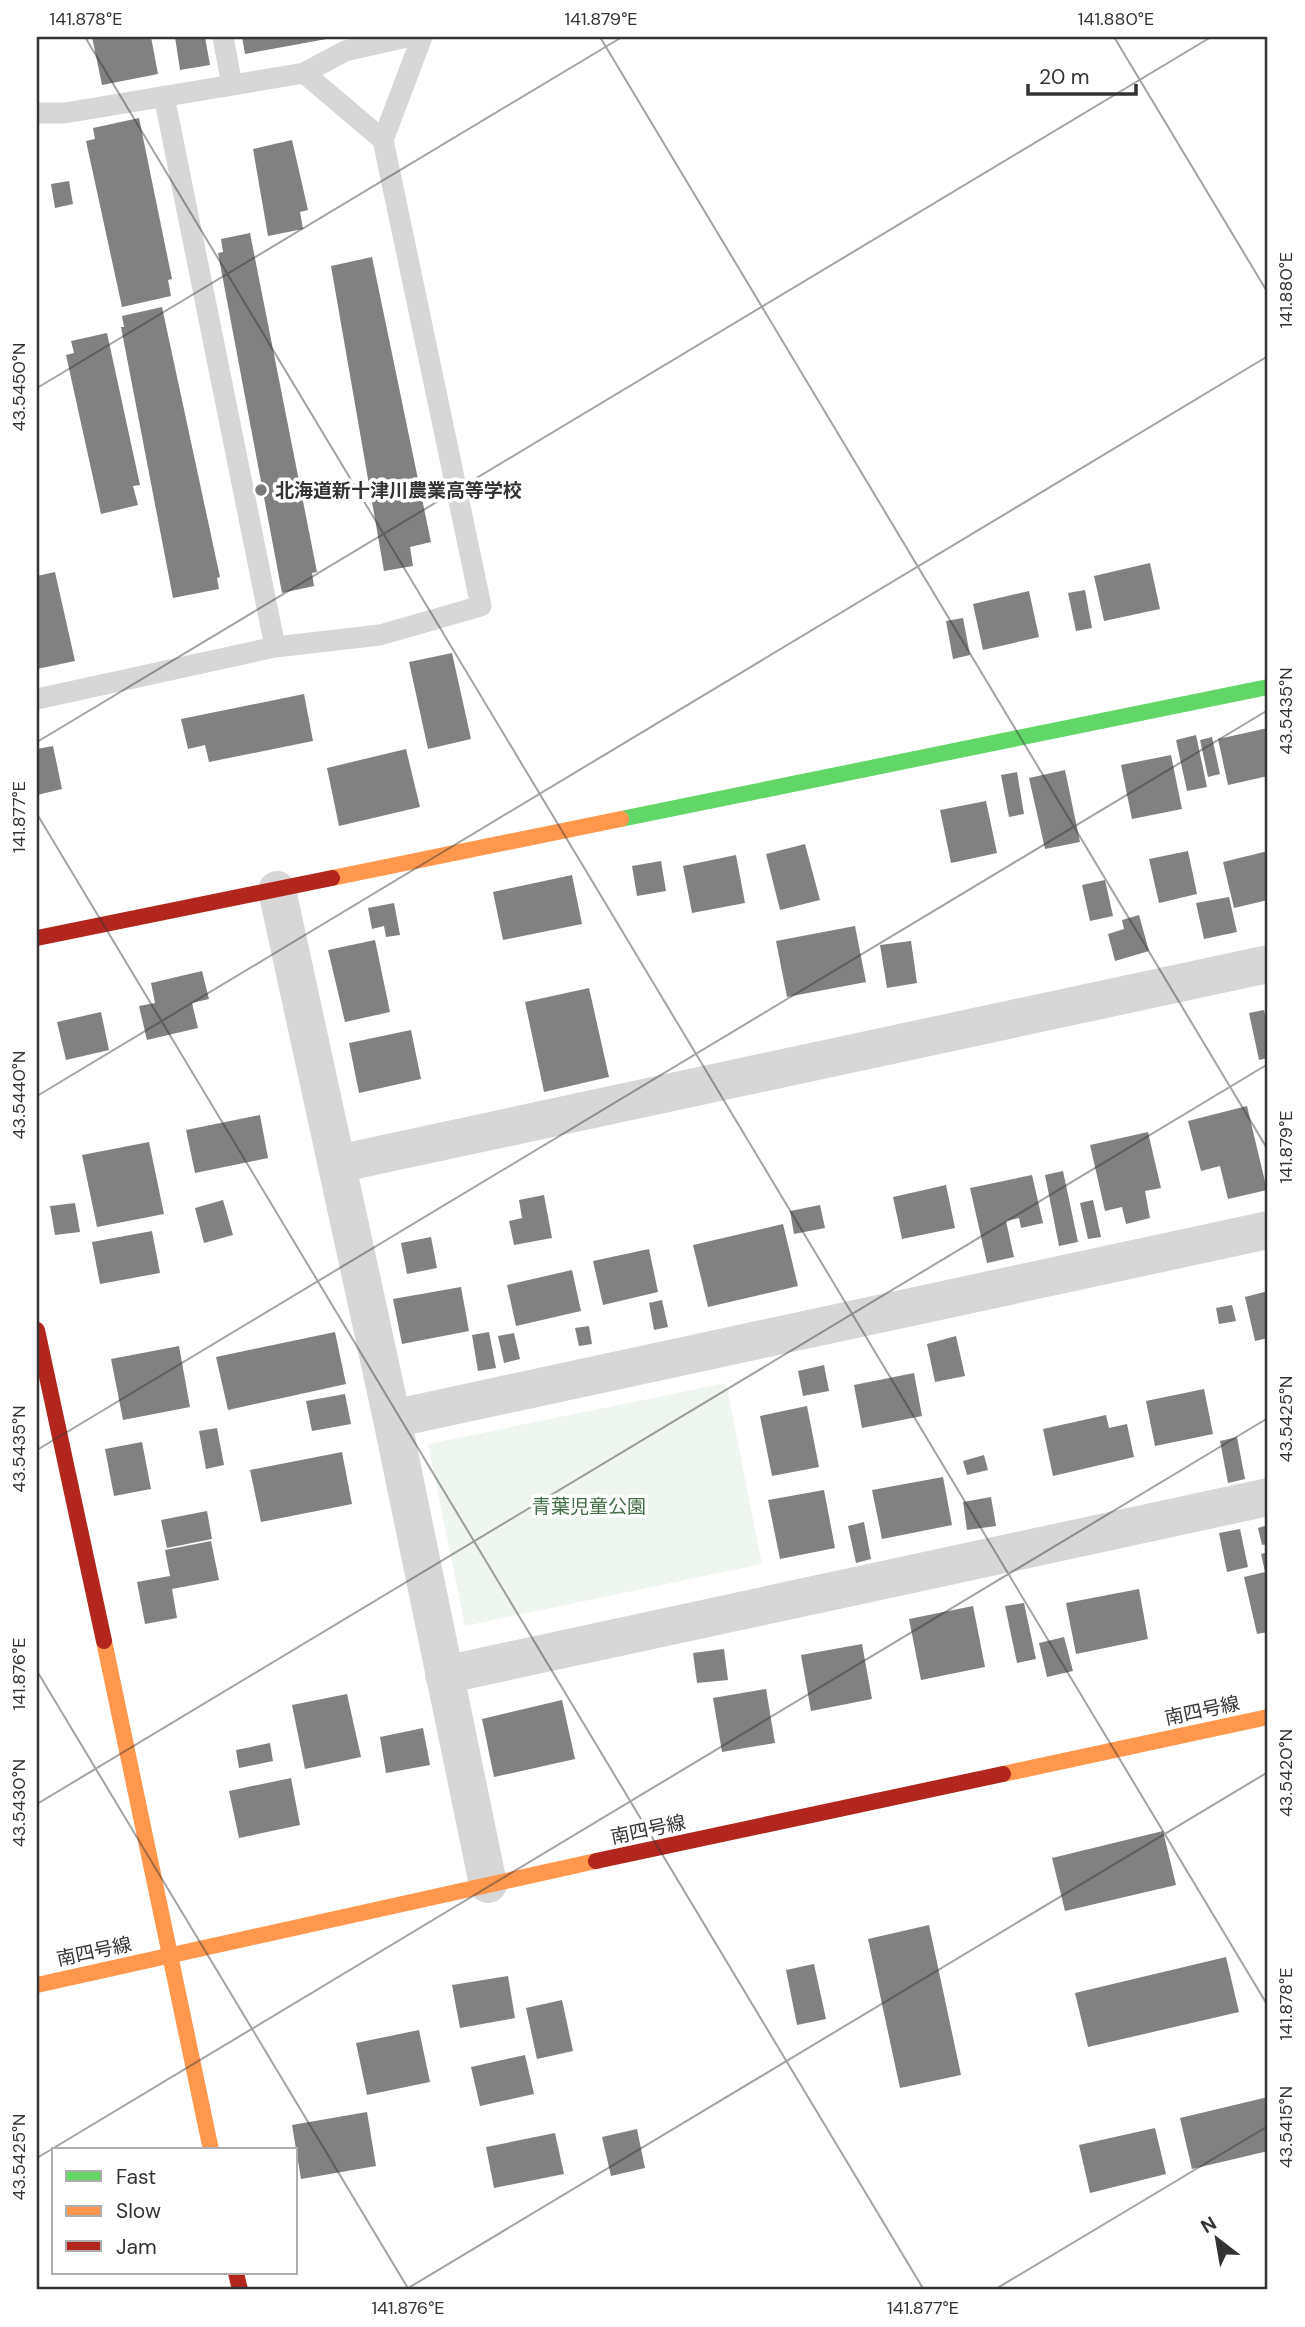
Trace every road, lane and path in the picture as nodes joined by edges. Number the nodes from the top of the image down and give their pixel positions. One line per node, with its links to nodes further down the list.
1 (223, 37): 5 (lane)
2 (407, 37): 4 (lane)
3 (422, 37): 8 (lane)
4 (304, 73): 5 (lane); 8 (lane)
5 (232, 85): 6 (lane)
6 (164, 96): 7 (lane); 9 (lane)
7 (37, 113)
8 (383, 141): 9 (lane)
9 (275, 647): 11 (lane)
10 (1268, 687): 12 (street)
11 (37, 699)
12 (277, 890): 13 (street); 15 (street)
13 (37, 938)
14 (1268, 964): 15 (street)
15 (337, 1164): 18 (street)
16 (1268, 1230): 18 (street)
17 (37, 1329): 23 (street)
18 (392, 1419): 20 (street)
19 (1268, 1497): 20 (street)
20 (444, 1675): 22 (street)
21 (1268, 1717): 22 (street, 南四号線)
22 (488, 1884): 23 (street, 南四号線)
23 (172, 1956): 24 (street, 南四号線); 25 (street)
24 (37, 1984)
25 (211, 2148)

